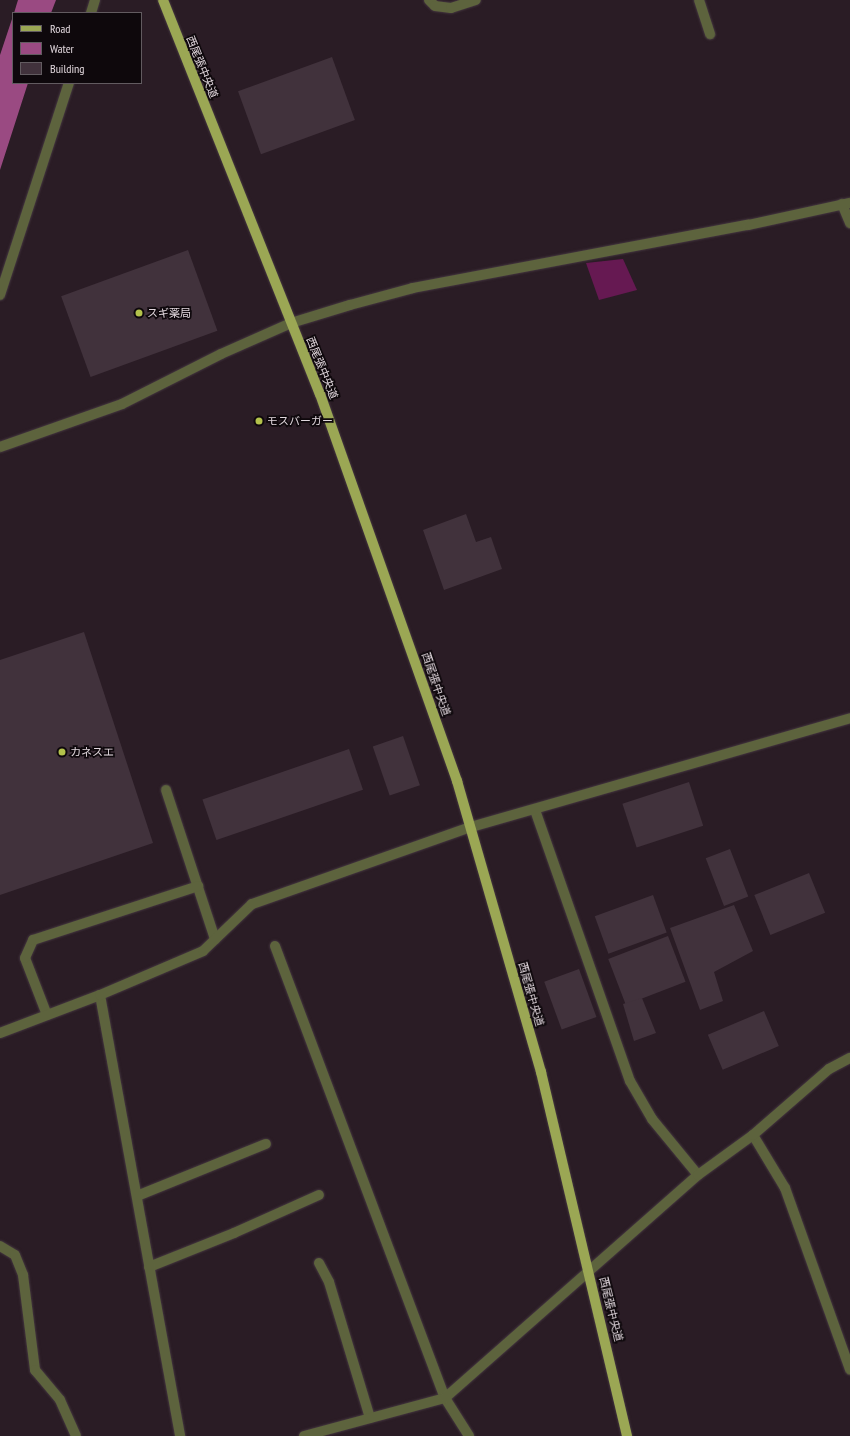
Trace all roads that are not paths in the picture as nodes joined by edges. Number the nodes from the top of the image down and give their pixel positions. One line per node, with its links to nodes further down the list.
1 (95, 0): 6 (street)
2 (163, 0): 12 (main road, 西尾張中央道)
3 (429, 0): 4 (street)
4 (476, 0)
5 (699, 0): 7 (street)
6 (91, 12)
7 (710, 34)
8 (69, 84): 11 (street)
9 (846, 203): 10 (street); 12 (street)
10 (850, 223)
11 (0, 295)
12 (291, 323): 13 (street); 17 (main road, 西尾張中央道)
13 (0, 448)
14 (850, 718): 16 (street)
15 (166, 790): 18 (street)
16 (535, 810): 17 (street); 27 (street)
17 (470, 827): 19 (street); 33 (main road, 西尾張中央道)
18 (198, 886): 19 (street); 22 (street)
19 (215, 939): 21 (street)
20 (275, 946): 35 (street)
21 (100, 995): 22 (street); 29 (street)
22 (47, 1015): 23 (street)
23 (0, 1033)
24 (850, 1058): 25 (street)
25 (753, 1135): 27 (street); 34 (street)
26 (266, 1144): 29 (street)
27 (698, 1175): 33 (street)
28 (319, 1195): 32 (street)
29 (137, 1196): 32 (street)
30 (0, 1246): 38 (street)
31 (318, 1263): 37 (street)
32 (149, 1267): 39 (street)
33 (589, 1272): 35 (street); 36 (main road, 西尾張中央道)
34 (850, 1370)
35 (444, 1398): 37 (street); 41 (street)
36 (620, 1398): 42 (main road, 西尾張中央道); 43 (main road, 西尾張中央道)
37 (370, 1418): 40 (street)
38 (76, 1436)
39 (180, 1436)
40 (304, 1436)
41 (469, 1436)
42 (627, 1436)
43 (633, 1436)

